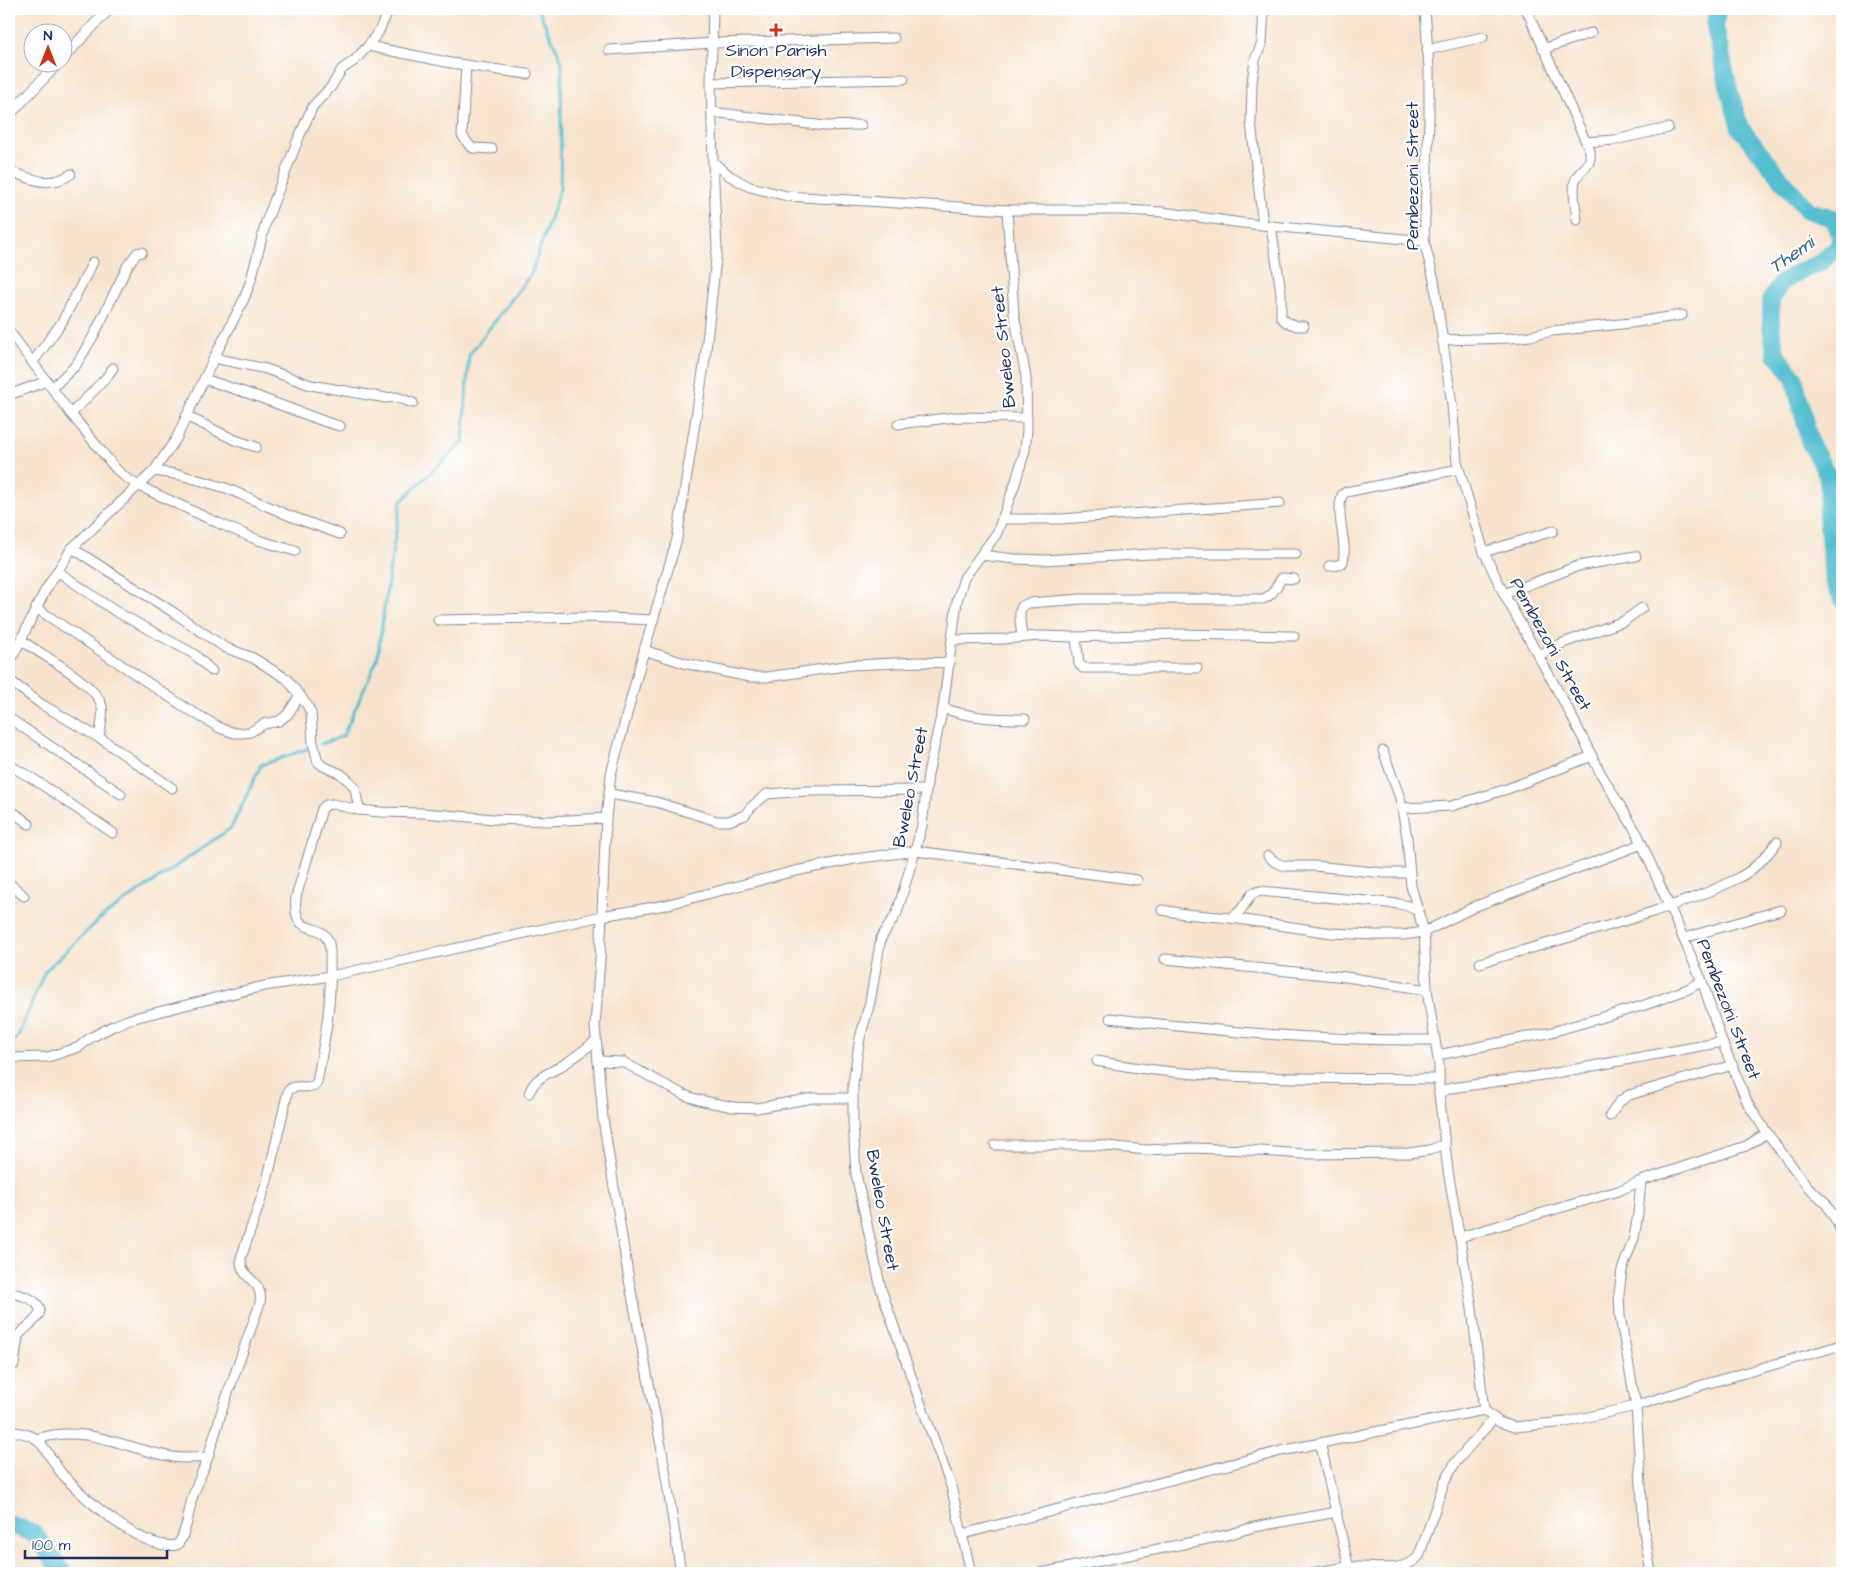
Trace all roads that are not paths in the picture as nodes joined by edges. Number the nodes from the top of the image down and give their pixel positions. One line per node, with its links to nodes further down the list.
1 (109, 9): 12 (street)
2 (389, 9): 11 (street)
3 (714, 9): 10 (street)
4 (1264, 9): 32 (street)
5 (1425, 9): 15 (street, Pembezoni Street)
6 (1526, 9): 13 (street)
7 (1591, 33): 13 (street)
8 (1482, 37): 15 (street)
9 (894, 38): 10 (street)
10 (713, 43): 14 (street); 20 (street)
11 (368, 46): 16 (street); 40 (street)
12 (72, 48)
13 (1543, 49): 25 (street)
14 (609, 50)
15 (1428, 50): 33 (street, Pembezoni Street)
16 (466, 65): 18 (street); 26 (street)
17 (50, 72): 22 (street)
18 (527, 74)
19 (904, 79): 20 (street)
20 (712, 83): 21 (street)
21 (712, 112): 23 (street); 27 (street)
22 (9, 115)
23 (861, 125)
24 (1668, 128): 25 (street)
25 (1586, 142): 31 (street)
26 (492, 149)
27 (713, 162): 30 (street); 73 (street)
28 (9, 171): 29 (street)
29 (71, 174)
30 (1007, 210): 32 (street); 49 (street, Bweleo Street)
31 (1577, 220)
32 (1267, 226): 33 (street); 37 (street)
33 (1424, 241): 39 (street, Pembezoni Street)
34 (142, 252): 44 (street)
35 (93, 262): 41 (street)
36 (1682, 315): 39 (street)
37 (1304, 326)
38 (9, 331): 41 (street)
39 (1442, 340): 53 (street, Pembezoni Street)
40 (214, 358): 43 (street); 46 (street)
41 (32, 362): 44 (street)
42 (113, 368): 47 (street)
43 (204, 379): 48 (street); 51 (street)
44 (50, 384): 45 (street); 47 (street)
45 (9, 395)
46 (413, 403)
47 (71, 414): 55 (street)
48 (186, 416): 52 (street); 54 (street)
49 (1027, 418): 50 (street); 57 (street, Bweleo Street)
50 (898, 424)
51 (340, 426)
52 (256, 447)
53 (1459, 469): 62 (street, Pembezoni Street); 66 (street)
54 (154, 471): 55 (street); 59 (street)
55 (137, 485): 60 (street); 61 (street)
56 (1280, 503): 57 (street)
57 (1003, 519): 64 (street, Bweleo Street)
58 (1553, 531): 62 (street)
59 (340, 534)
60 (72, 548): 67 (street); 86 (street)
61 (295, 551)
62 (1484, 552): 69 (street, Pembezoni Street)
63 (1296, 554): 64 (street)
64 (982, 555): 78 (street, Bweleo Street)
65 (1636, 556): 69 (street)
66 (1329, 566)
67 (57, 571): 70 (street); 84 (street)
68 (1294, 579): 75 (street)
69 (1504, 594): 80 (street, Pembezoni Street)
70 (36, 608): 77 (street); 86 (street)
71 (1642, 608): 80 (street)
72 (438, 620): 73 (street)
73 (653, 620): 79 (street)
74 (1294, 636): 76 (street)
75 (1022, 637): 76 (street); 78 (street)
76 (1076, 637): 83 (street)
77 (21, 640): 82 (street); 90 (street)
78 (953, 640): 81 (street, Bweleo Street)
79 (644, 650): 81 (street); 97 (street)
80 (1539, 655): 92 (street, Pembezoni Street)
81 (950, 663): 87 (street, Bweleo Street)
82 (9, 664)
83 (1197, 668)
84 (212, 670)
85 (9, 680): 90 (street)
86 (300, 695): 100 (street)
87 (943, 708): 89 (street); 95 (street, Bweleo Street)
88 (9, 718): 96 (street)
89 (1025, 719)
90 (99, 738): 94 (street)
91 (1383, 751): 98 (street)
92 (1592, 756): 98 (street); 105 (street, Pembezoni Street)
93 (9, 765): 103 (street)
94 (172, 788)
95 (926, 790): 97 (street); 106 (street, Bweleo Street)
96 (122, 794)
97 (610, 794): 101 (street)
98 (1402, 808): 108 (street)
99 (9, 809): 102 (street)
100 (360, 810): 101 (street); 122 (street)
101 (606, 818): 116 (street)
102 (29, 824)
103 (113, 833)
104 (1777, 842): 112 (street)
105 (1642, 844): 112 (street, Pembezoni Street); 118 (street)
106 (916, 850): 109 (street); 116 (street); 137 (street, Bweleo Street)
107 (1268, 856): 108 (street)
108 (1409, 873): 115 (street)
109 (1137, 880)
110 (9, 883): 111 (street)
111 (24, 896)
112 (1670, 906): 119 (street, Pembezoni Street); 121 (street)
113 (1162, 910): 117 (street)
114 (1781, 910): 119 (street)
115 (1418, 911): 117 (street); 118 (street)
116 (602, 916): 122 (street); 127 (street)
117 (1231, 918): 118 (street)
118 (1424, 932): 124 (street)
119 (1684, 938): 123 (street, Pembezoni Street)
120 (1165, 959): 124 (street)
121 (1480, 963)
122 (331, 976): 130 (street); 154 (street)
123 (1702, 980): 128 (street, Pembezoni Street); 129 (street)
124 (1427, 990): 126 (street)
125 (1110, 1018): 126 (street)
126 (1434, 1040): 129 (street)
127 (596, 1041): 131 (street); 136 (street)
128 (1722, 1042): 133 (street, Pembezoni Street); 135 (street)
129 (1438, 1055): 134 (street)
130 (9, 1058)
131 (598, 1060): 137 (street); 159 (street)
132 (1097, 1061): 134 (street)
133 (1733, 1065): 138 (street); 139 (street, Pembezoni Street)
134 (1439, 1079): 135 (street)
135 (1439, 1092): 140 (street)
136 (530, 1093)
137 (853, 1098): 156 (street, Bweleo Street)
138 (1610, 1116)
139 (1767, 1133): 142 (street); 143 (street, Pembezoni Street)
140 (1446, 1144): 141 (street); 144 (street)
141 (995, 1145)
142 (1641, 1181): 144 (street); 148 (street)
143 (1842, 1235)
144 (1460, 1237): 149 (street)
145 (9, 1293): 147 (street)
146 (1842, 1345): 148 (street)
147 (14, 1365)
148 (1636, 1406): 150 (street); 164 (street)
149 (1484, 1410): 150 (street); 153 (street)
150 (1494, 1418): 157 (street)
151 (9, 1431): 152 (street)
152 (36, 1439): 154 (street); 154 (street)
153 (1320, 1442): 155 (street); 156 (street)
154 (208, 1457)
155 (1337, 1512): 158 (street); 161 (street)
156 (963, 1534): 160 (street, Bweleo Street)
157 (1415, 1561): 158 (street); 163 (street)
158 (1349, 1570): 162 (street)
159 (681, 1573)
160 (971, 1573)
161 (1041, 1573)
162 (1313, 1573)
163 (1408, 1573)
164 (1651, 1573)

